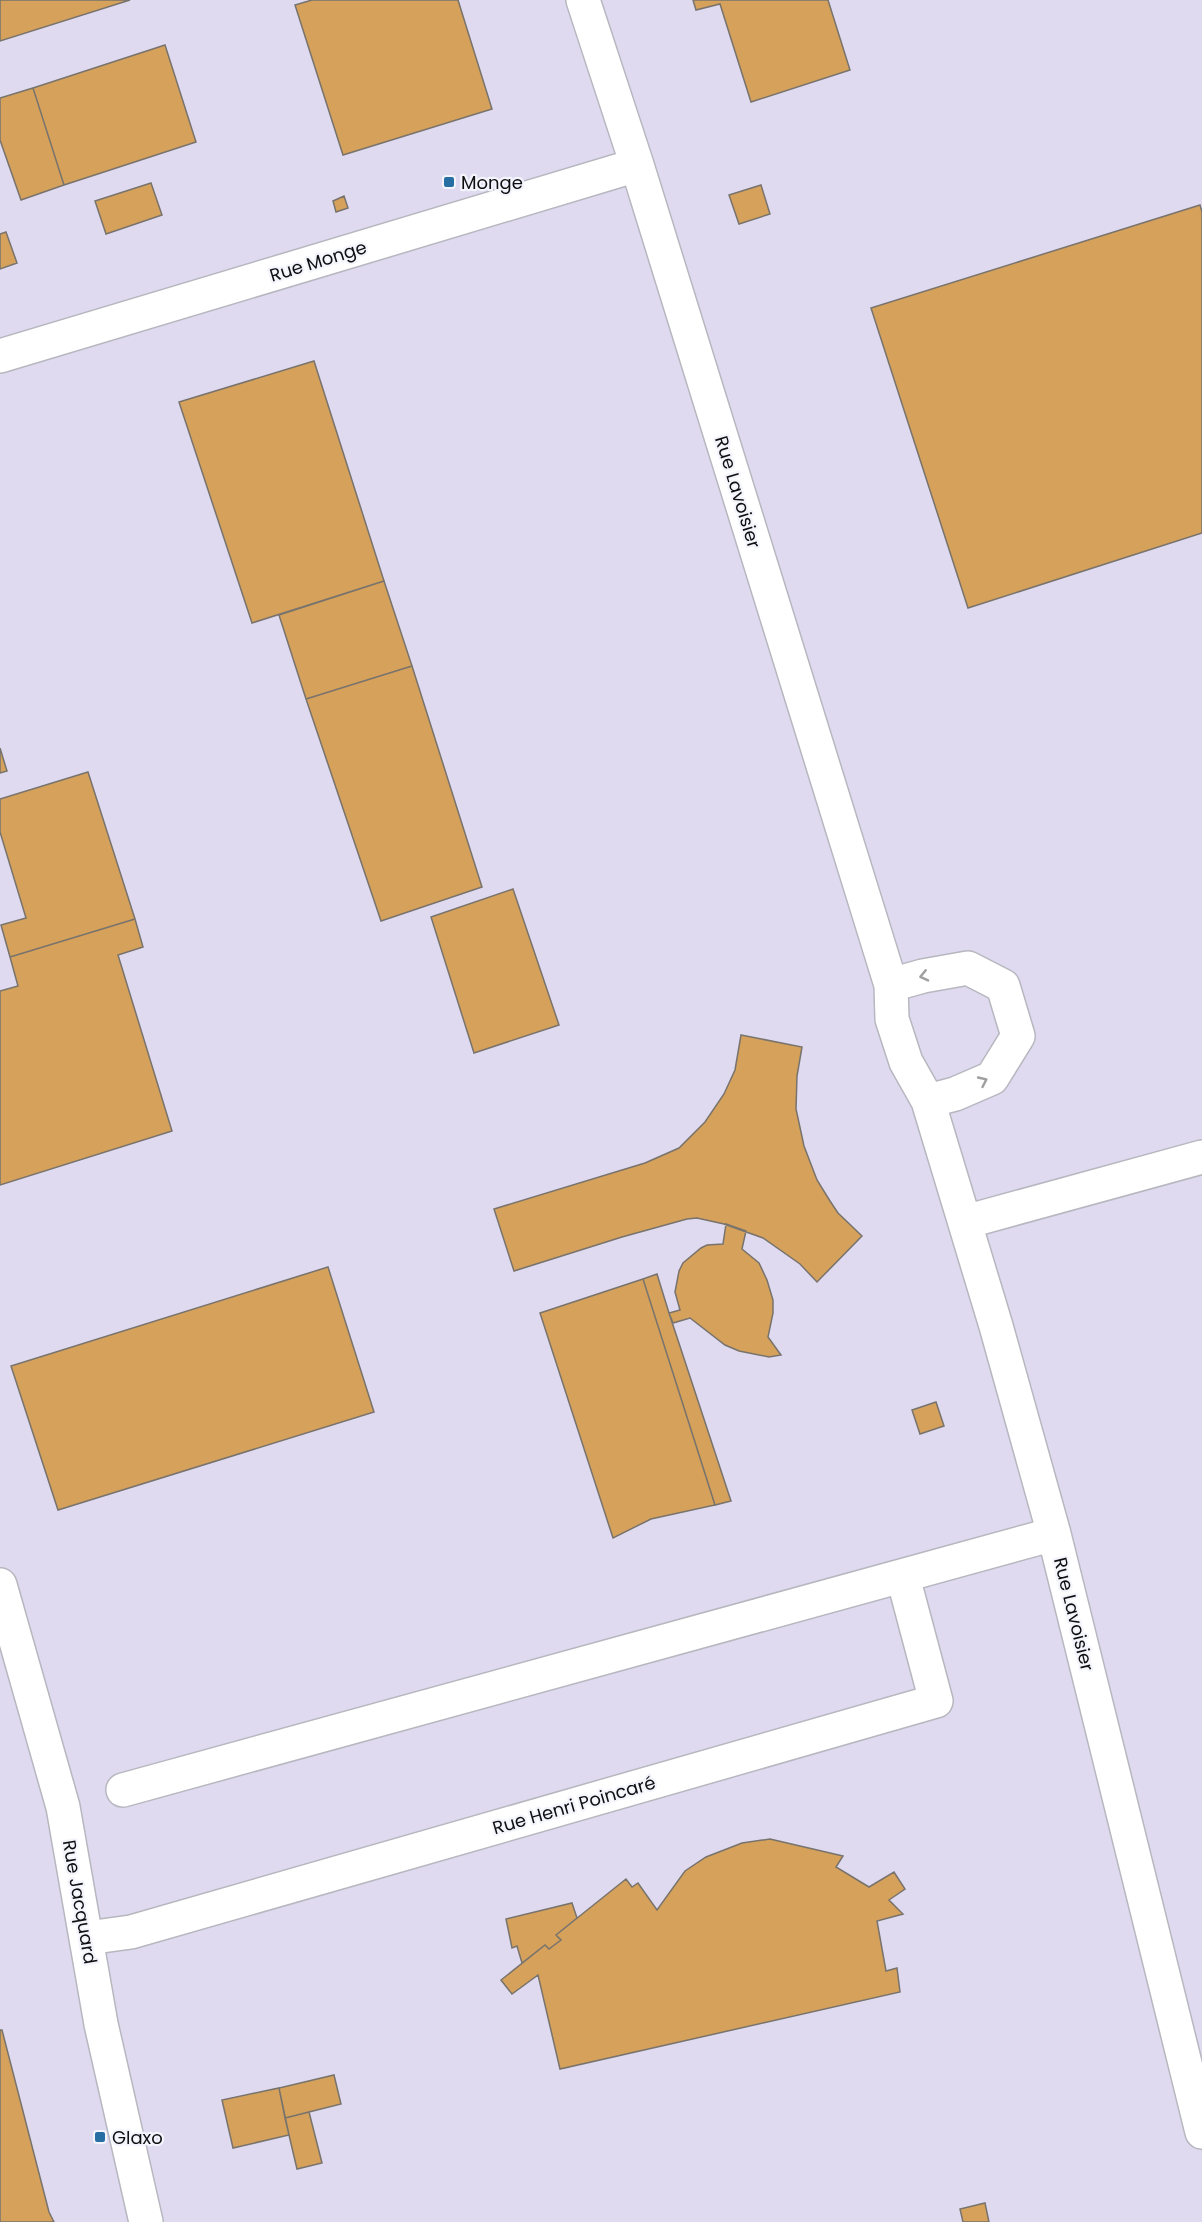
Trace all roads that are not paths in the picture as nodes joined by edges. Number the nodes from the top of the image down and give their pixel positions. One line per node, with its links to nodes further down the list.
1 (583, 0): 2 (street, Rue Lavoisier)
2 (637, 165): 3 (street, Rue Monge); 4 (street, Rue Lavoisier)
3 (0, 356)
4 (891, 985): 5 (street, Rue Lavoisier); 5 (street, one-way to 4)
5 (928, 1101): 7 (street, Rue Lavoisier)
6 (1202, 1157): 7 (street)
7 (965, 1222): 8 (street, Rue Lavoisier)
8 (1054, 1534): 9 (street); 13 (street, Rue Lavoisier)
9 (903, 1577): 11 (street); 12 (street, Rue Henri Poincaré)
10 (0, 1585): 12 (street, Rue Jacquard)
11 (123, 1790)
12 (87, 1938): 14 (street, Rue Jacquard)
13 (1202, 2132)
14 (146, 2222)

